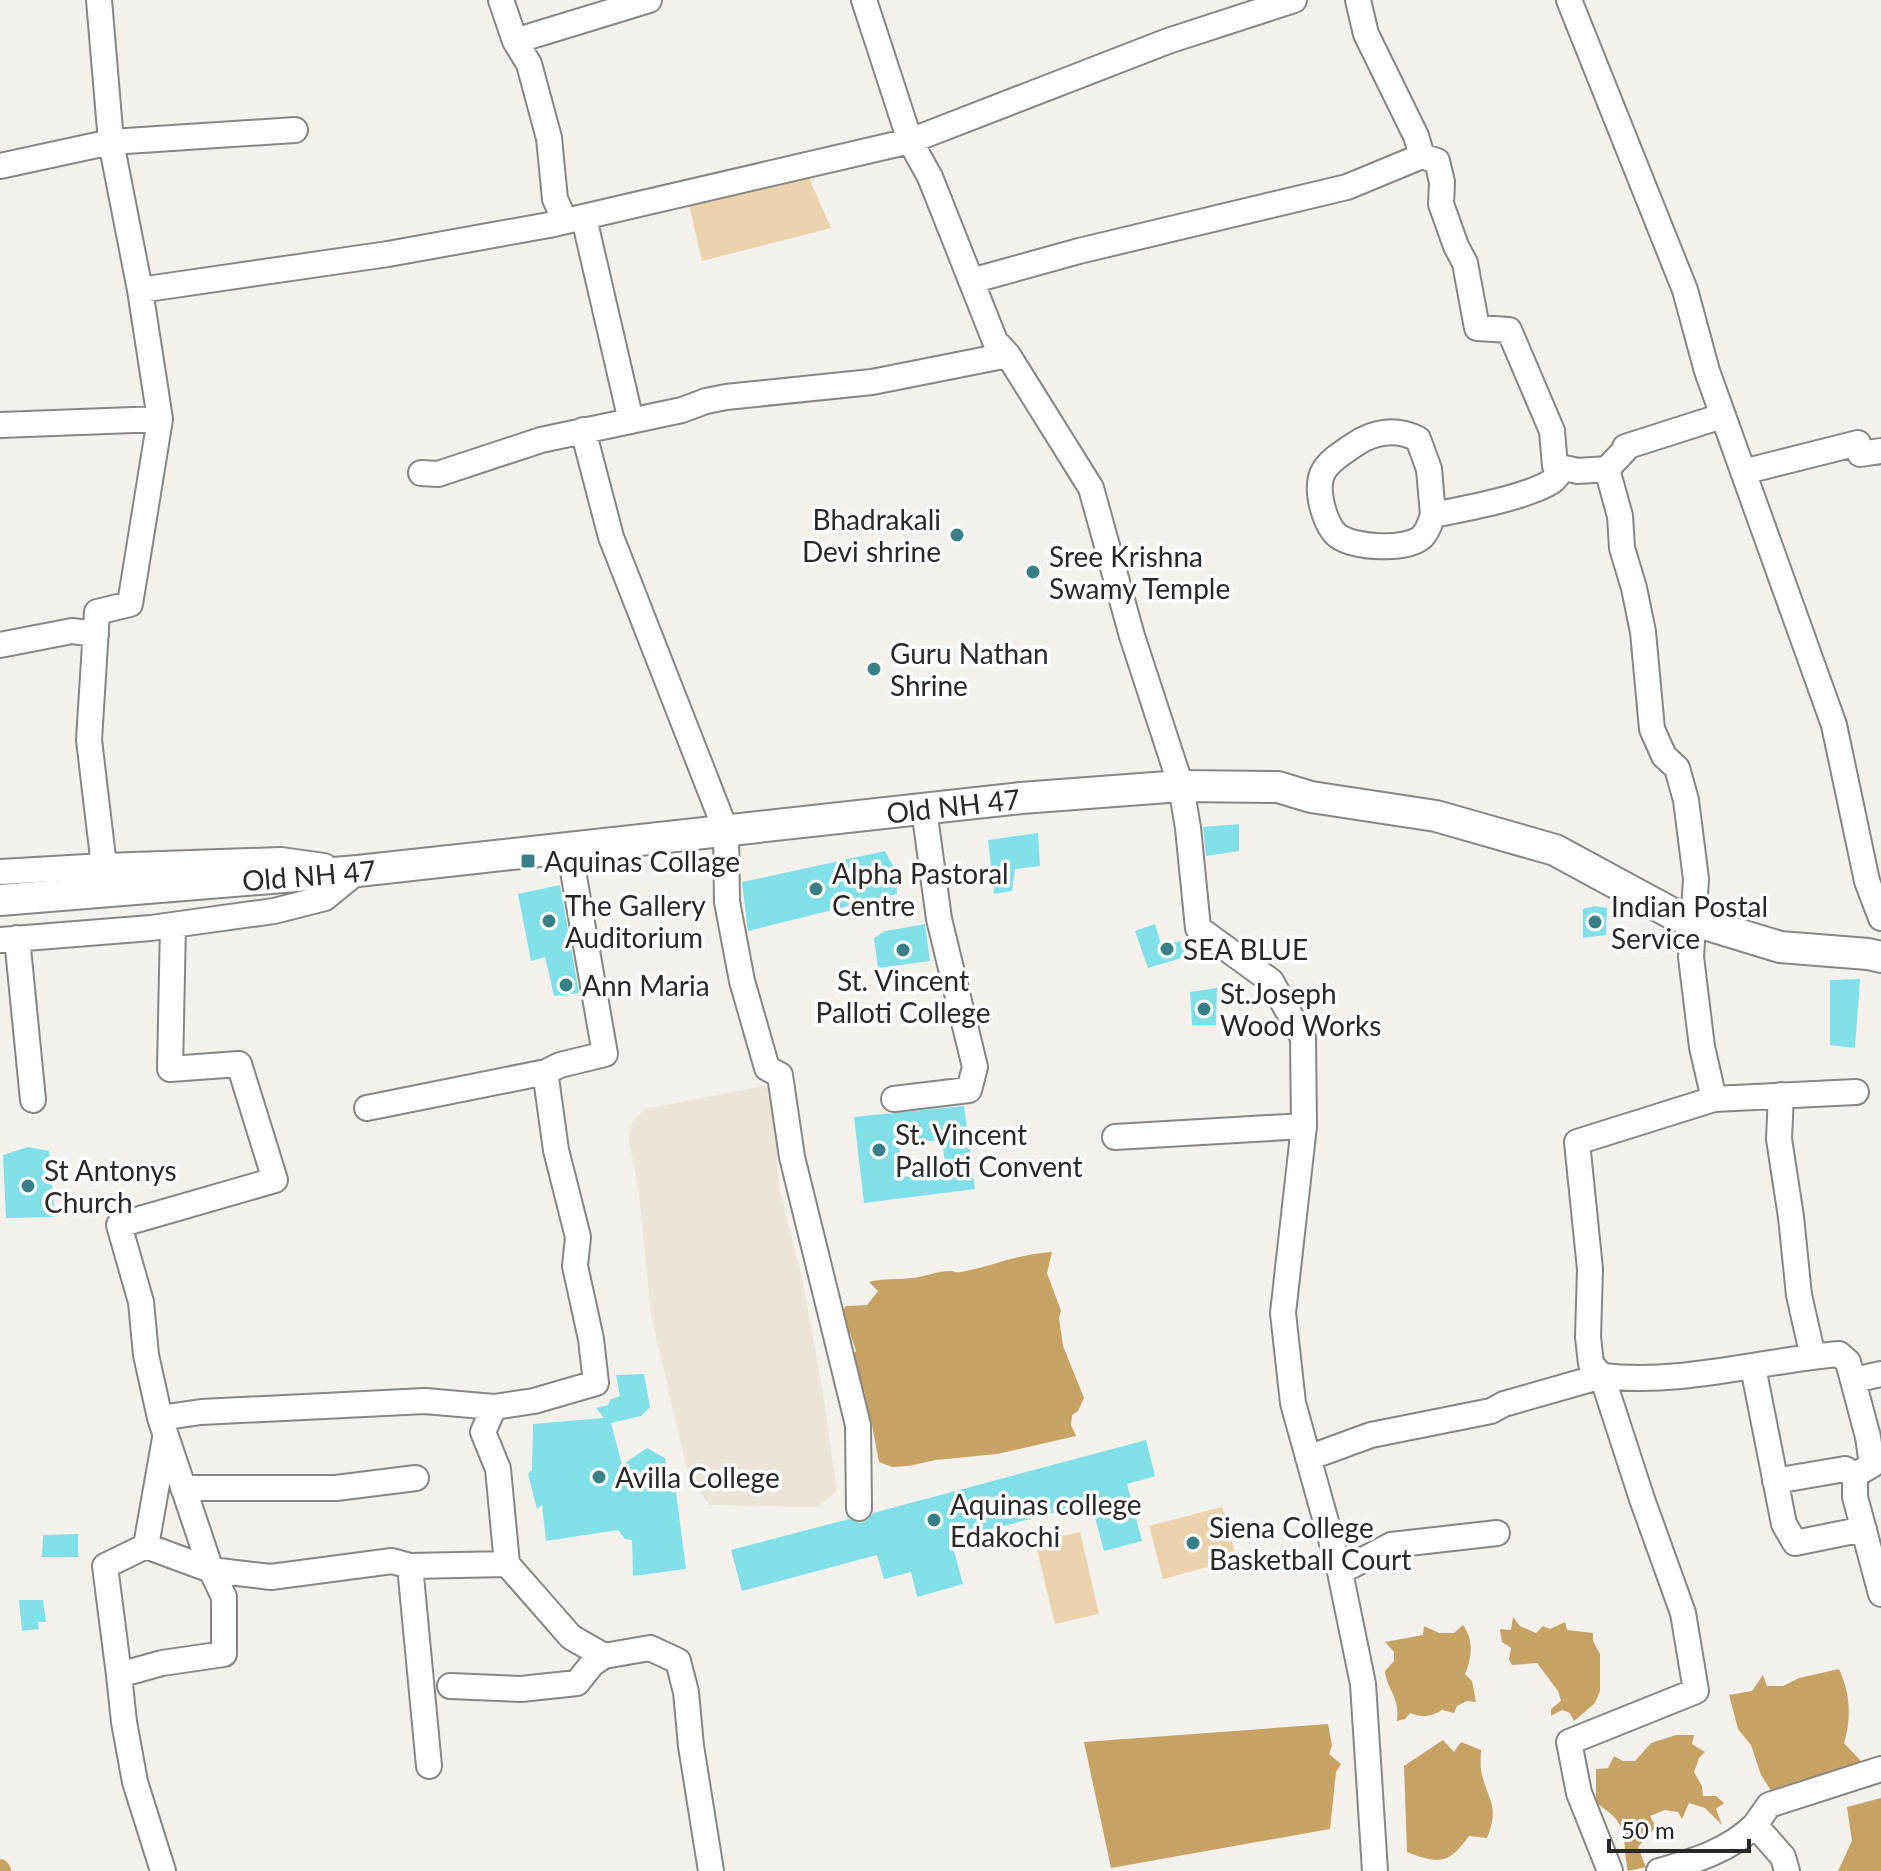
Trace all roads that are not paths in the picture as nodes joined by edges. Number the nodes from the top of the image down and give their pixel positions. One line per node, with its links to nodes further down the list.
1 (99, 0): 11 (street)
2 (501, 0): 8 (street)
3 (649, 0): 8 (street)
4 (864, 0): 10 (street)
5 (1294, 0): 10 (street)
6 (1358, 0): 12 (street)
7 (1569, 0): 18 (street)
8 (515, 41): 14 (street)
9 (295, 130): 11 (street)
10 (910, 141): 14 (street); 15 (street)
11 (111, 142): 13 (street); 16 (street)
12 (1422, 156): 15 (street); 24 (street)
13 (0, 166)
14 (574, 220): 16 (street); 20 (street)
15 (971, 281): 17 (street)
16 (140, 290): 19 (street)
17 (1008, 355): 20 (street); 31 (street)
18 (1722, 416): 25 (street); 26 (street)
19 (160, 419): 21 (street); 29 (street)
20 (631, 421): 22 (street)
21 (0, 425)
22 (583, 430): 27 (street); 33 (street)
23 (1881, 451): 26 (street)
24 (1563, 468): 25 (street); 28 (street)
25 (1607, 469): 40 (street)
26 (1743, 472): 39 (street)
27 (421, 473)
28 (1433, 515): 28 (street)
29 (96, 634): 30 (street); 35 (street)
30 (0, 645)
31 (1181, 786): 32 (main road, Old NH 47); 40 (main road, Old NH 47); 51 (street)
32 (924, 809): 33 (main road, Old NH 47); 47 (street)
33 (726, 831): 34 (main road, Old NH 47); 65 (street)
34 (569, 848): 36 (main road, Old NH 47); 44 (street)
35 (104, 866): 36 (street); 37 (street)
36 (358, 871): 38 (main road, Old NH 47); 41 (street)
37 (0, 872)
38 (0, 900)
39 (1879, 906)
40 (1693, 920): 43 (main road, Old NH 47); 48 (street)
41 (173, 925): 42 (street); 59 (street)
42 (9, 939): 49 (street)
43 (1881, 957)
44 (546, 1072): 50 (street); 58 (street)
45 (1856, 1092): 46 (street)
46 (1781, 1095): 48 (street); 53 (street)
47 (894, 1099)
48 (1714, 1099): 56 (street)
49 (33, 1100)
50 (367, 1108)
51 (1304, 1126): 52 (street); 60 (street)
52 (1115, 1137)
53 (1813, 1357): 54 (street); 57 (street)
54 (1753, 1367): 56 (street); 63 (street)
55 (1881, 1374): 57 (street)
56 (1602, 1376): 60 (street); 83 (street)
57 (1854, 1380): 61 (street)
58 (494, 1407): 59 (street); 69 (street)
59 (163, 1427): 64 (street); 68 (street)
60 (1308, 1458): 72 (street)
61 (1855, 1475): 63 (street); 66 (street)
62 (416, 1478): 64 (street)
63 (1775, 1481): 66 (street)
64 (183, 1488): 71 (street)
65 (859, 1508)
66 (1864, 1529): 73 (street)
67 (1497, 1533): 72 (street)
68 (146, 1546): 71 (street); 75 (street)
69 (507, 1564): 70 (street); 74 (street)
70 (410, 1566): 71 (street); 77 (street)
71 (211, 1570): 75 (street)
72 (1340, 1572): 82 (street)
73 (1881, 1594)
74 (604, 1656): 76 (street); 81 (street)
75 (119, 1675): 80 (street)
76 (450, 1686)
77 (429, 1766)
78 (1881, 1769): 79 (street)
79 (1755, 1825): 84 (street); 85 (street)
80 (163, 1871)
81 (711, 1871)
82 (1375, 1871)
83 (1610, 1871)
84 (1659, 1871)
85 (1787, 1871)

